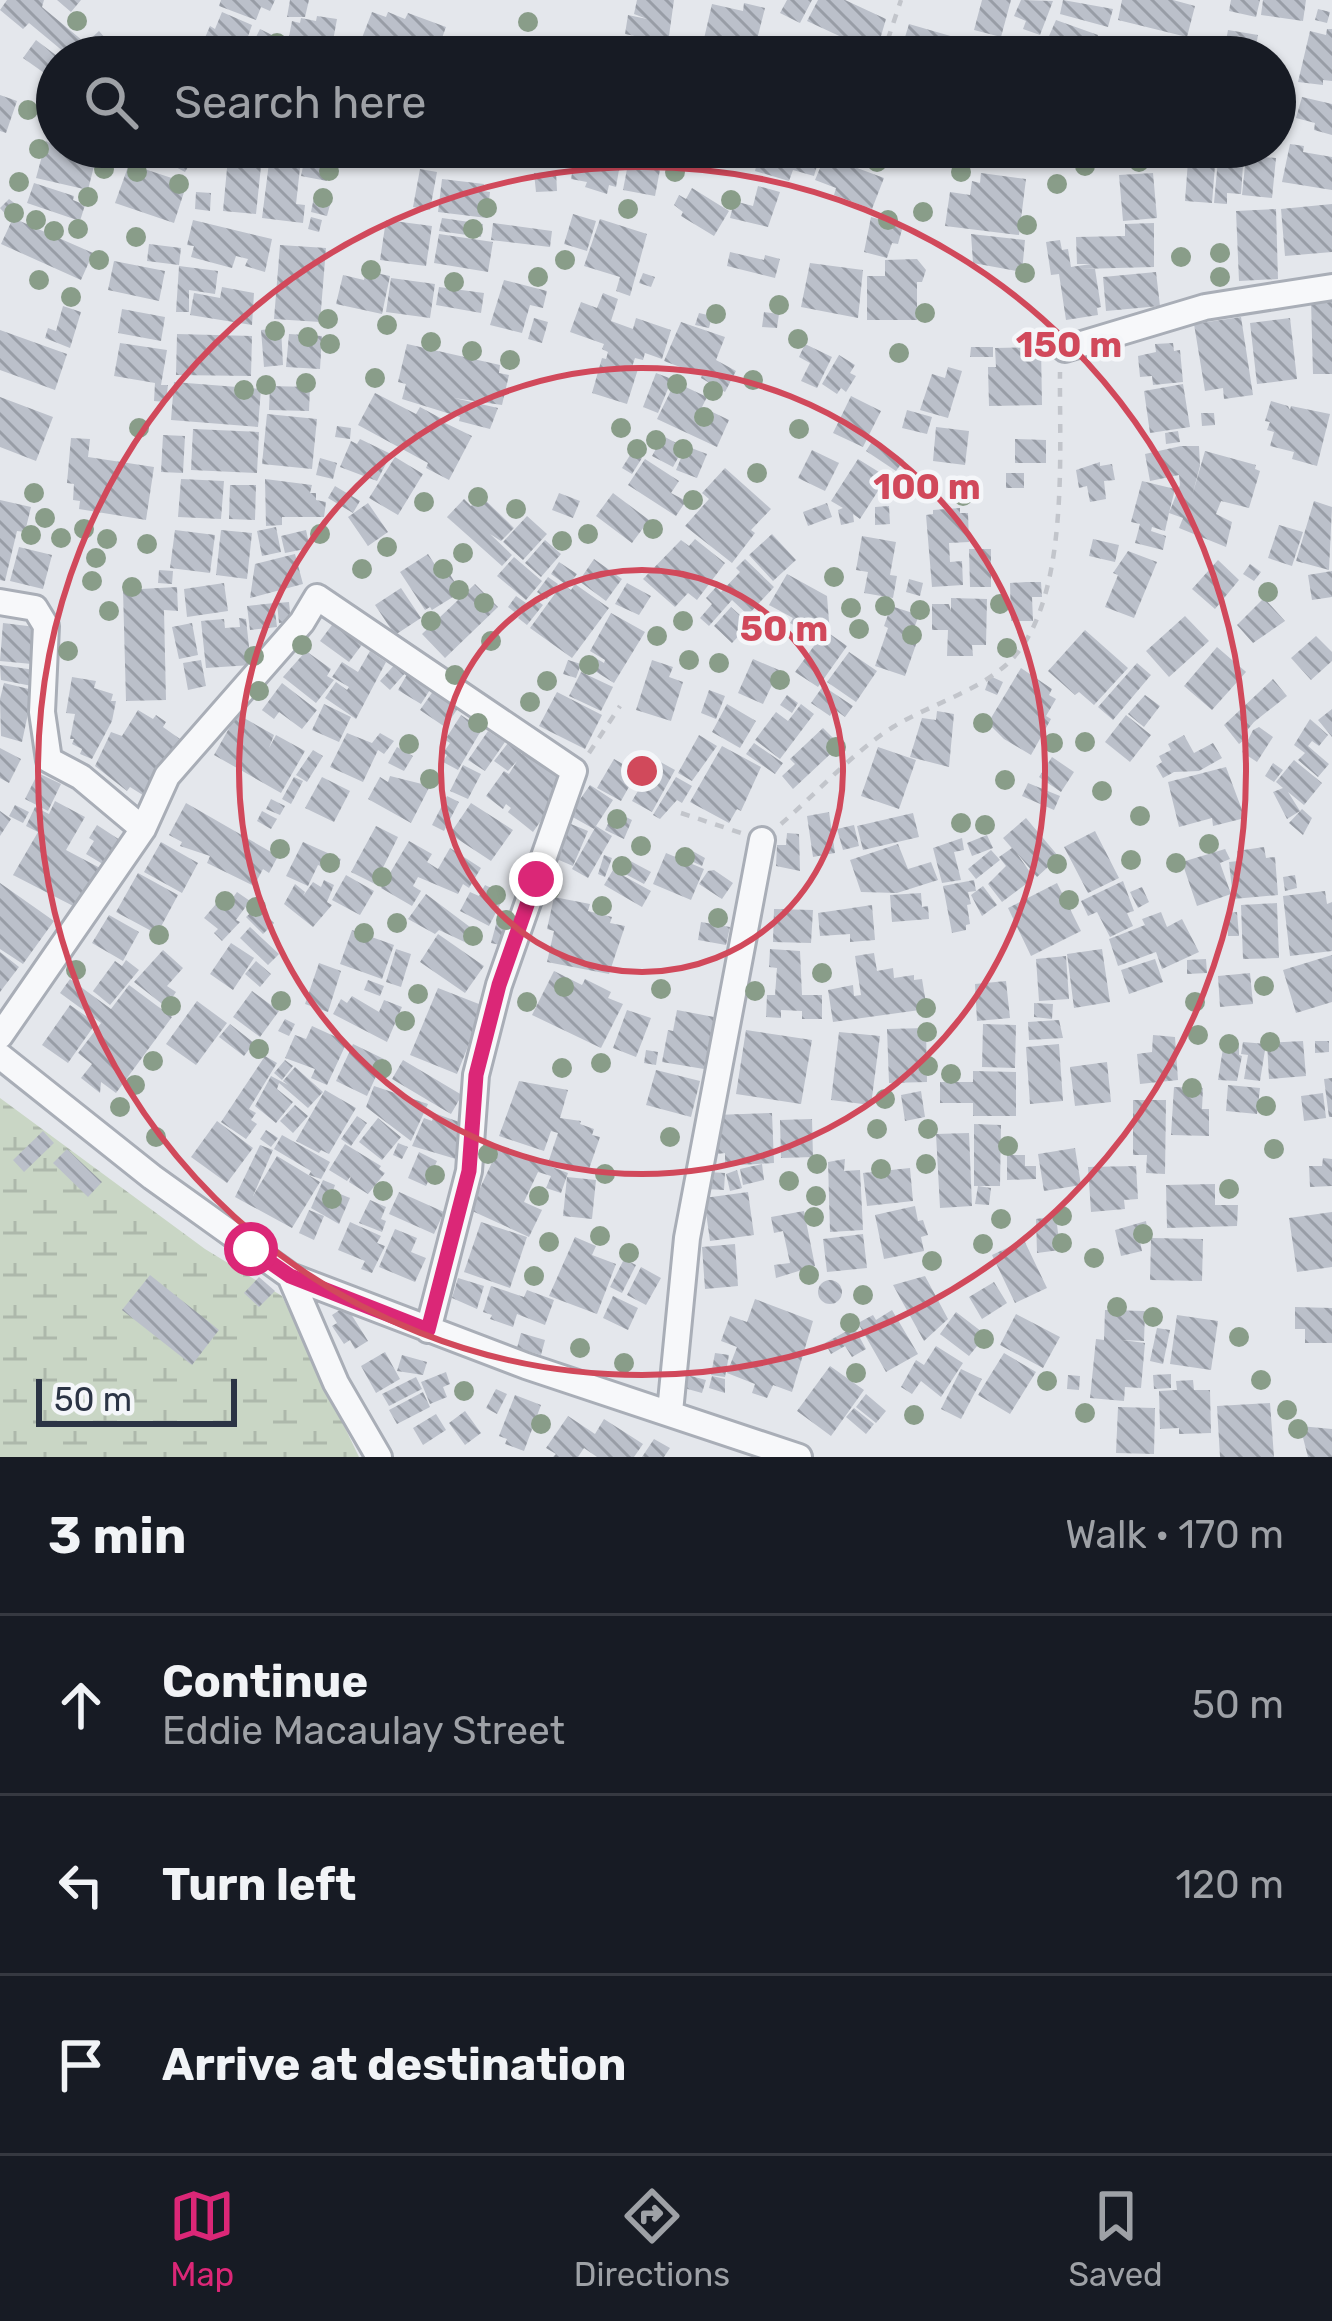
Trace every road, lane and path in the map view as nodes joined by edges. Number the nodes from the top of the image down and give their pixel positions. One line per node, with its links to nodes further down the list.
1 (901, 0): 2 (path)
2 (889, 36)
3 (1332, 287): 4 (street)
4 (1065, 349): 10 (path)
5 (0, 602): 9 (street)
6 (620, 706): 7 (path)
7 (574, 772): 9 (street); 14 (street)
8 (681, 813): 10 (path)
9 (143, 829): 11 (street)
10 (762, 841): 15 (street)
11 (0, 1036)
12 (0, 1056): 13 (street)
13 (290, 1276): 14 (street); 16 (street)
14 (428, 1330): 15 (street)
15 (670, 1412): 17 (street)
16 (379, 1457)
17 (800, 1457)

